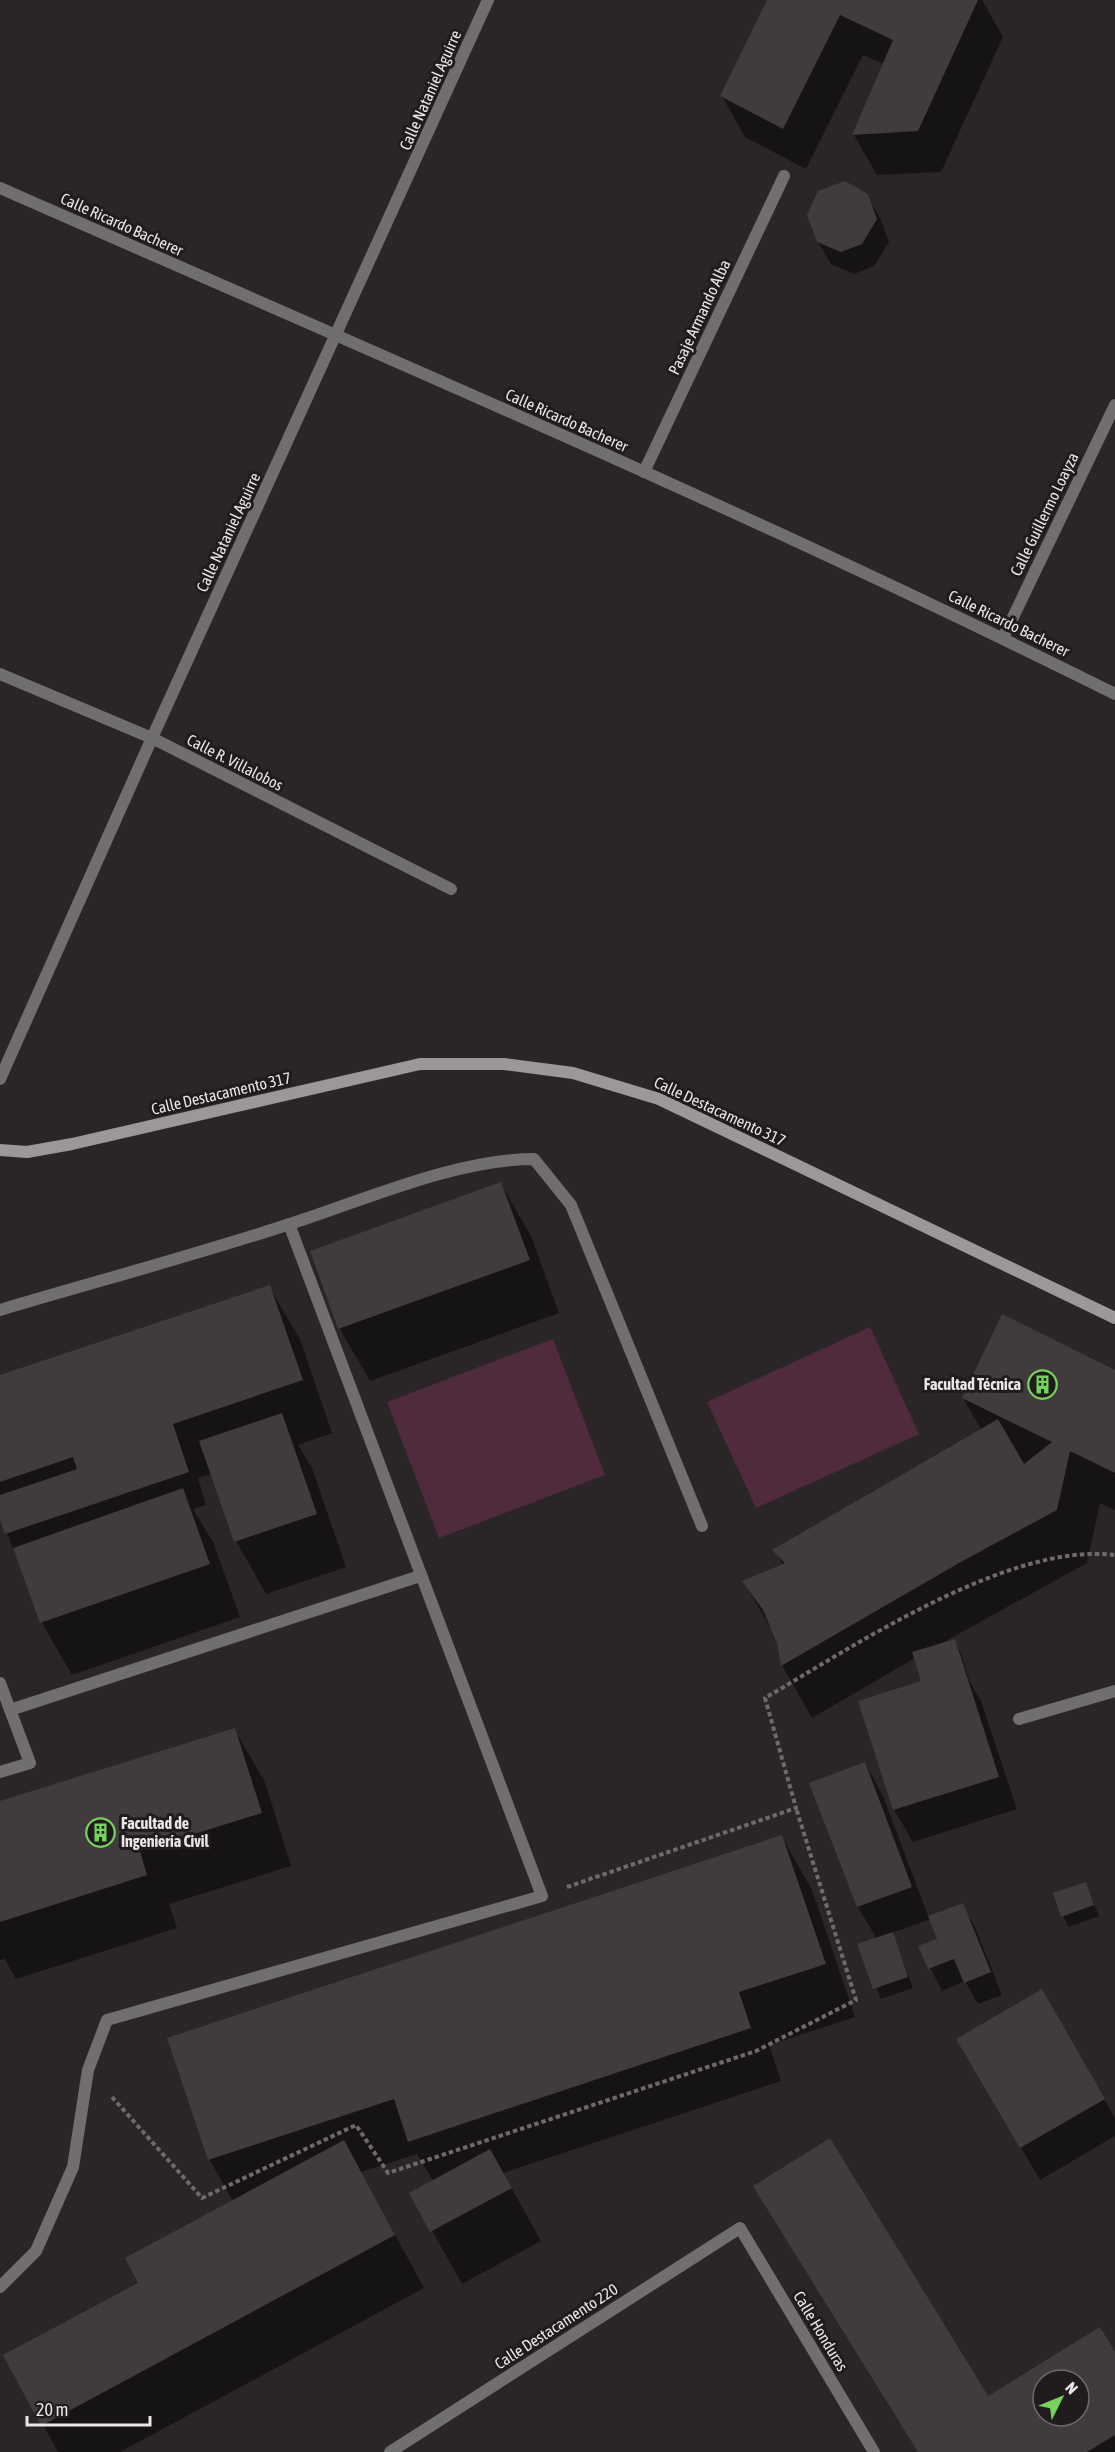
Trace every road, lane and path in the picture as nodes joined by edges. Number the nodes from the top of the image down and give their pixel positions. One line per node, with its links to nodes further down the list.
1 (489, 0): 4 (street, Calle Nataniel Aguirre)
2 (784, 176): 6 (street, Pasaje Armando Alba)
3 (0, 188): 4 (street, Calle Ricardo Bacherer)
4 (337, 336): 6 (street, Calle Ricardo Bacherer); 10 (street, Calle Nataniel Aguirre)
5 (1115, 405): 7 (street, Calle Guillermo Loayza)
6 (644, 472): 7 (street, Calle Ricardo Bacherer)
7 (1003, 638): 9 (street, Calle Ricardo Bacherer)
8 (0, 674): 10 (street, Calle R. Villalobos)
9 (1115, 694)
10 (152, 738): 11 (street, Calle R. Villalobos); 12 (street, Calle Nataniel Aguirre)
11 (451, 889)
12 (0, 1079)
13 (0, 1150): 16 (street, Calle Destacamento 317)
14 (290, 1224): 15 (street); 17 (street); 19 (street)
15 (0, 1310)
16 (1115, 1318)
17 (702, 1526)
18 (1115, 1555): 25 (path)
19 (420, 1576): 22 (street); 26 (street)
20 (0, 1683): 22 (street)
21 (1115, 1691): 23 (street)
22 (10, 1710): 24 (street)
23 (1020, 1719)
24 (0, 1772)
25 (796, 1808): 26 (path); 27 (path)
26 (542, 1896): 27 (street)
27 (88, 2070): 29 (street)
28 (740, 2228): 30 (street, Calle Destacamento 220); 31 (street, Calle Honduras)
29 (0, 2287)
30 (390, 2452)
31 (874, 2452)

